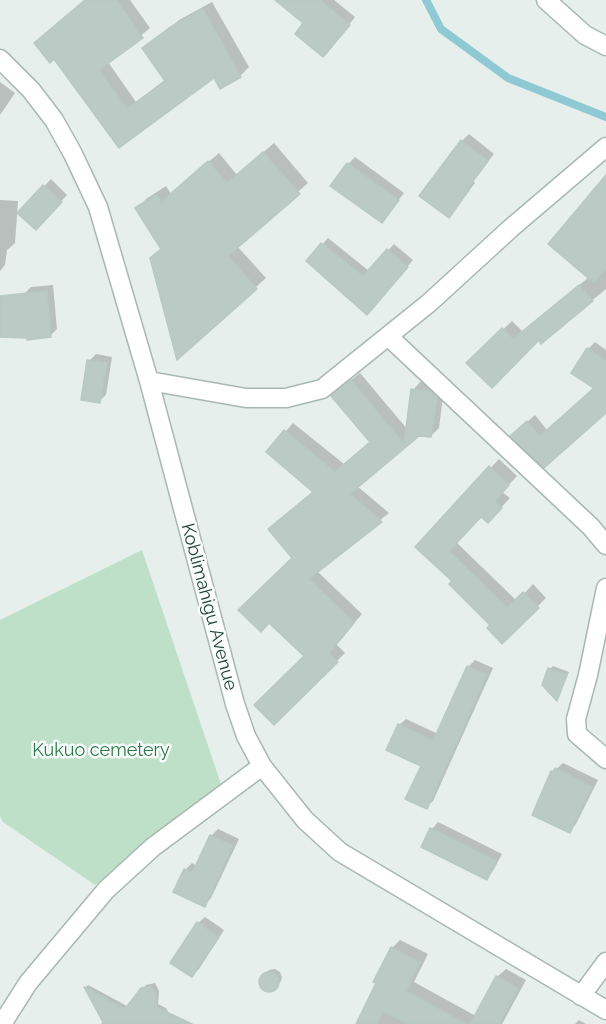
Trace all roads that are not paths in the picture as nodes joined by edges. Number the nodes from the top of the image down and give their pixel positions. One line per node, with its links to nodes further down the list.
1 (546, 0): 2 (street)
2 (606, 46)
3 (0, 59): 6 (street, Koblimahigu Avenue)
4 (606, 147): 5 (street)
5 (389, 337): 6 (street); 7 (street)
6 (149, 381): 10 (street, Koblimahigu Avenue)
7 (606, 545)
8 (606, 588): 9 (street)
9 (606, 759)
10 (262, 766): 12 (street, Koblimahigu Avenue); 14 (street)
11 (606, 962): 12 (street)
12 (581, 996): 13 (street, Koblimahigu Avenue)
13 (606, 1010)
14 (2, 1024)

